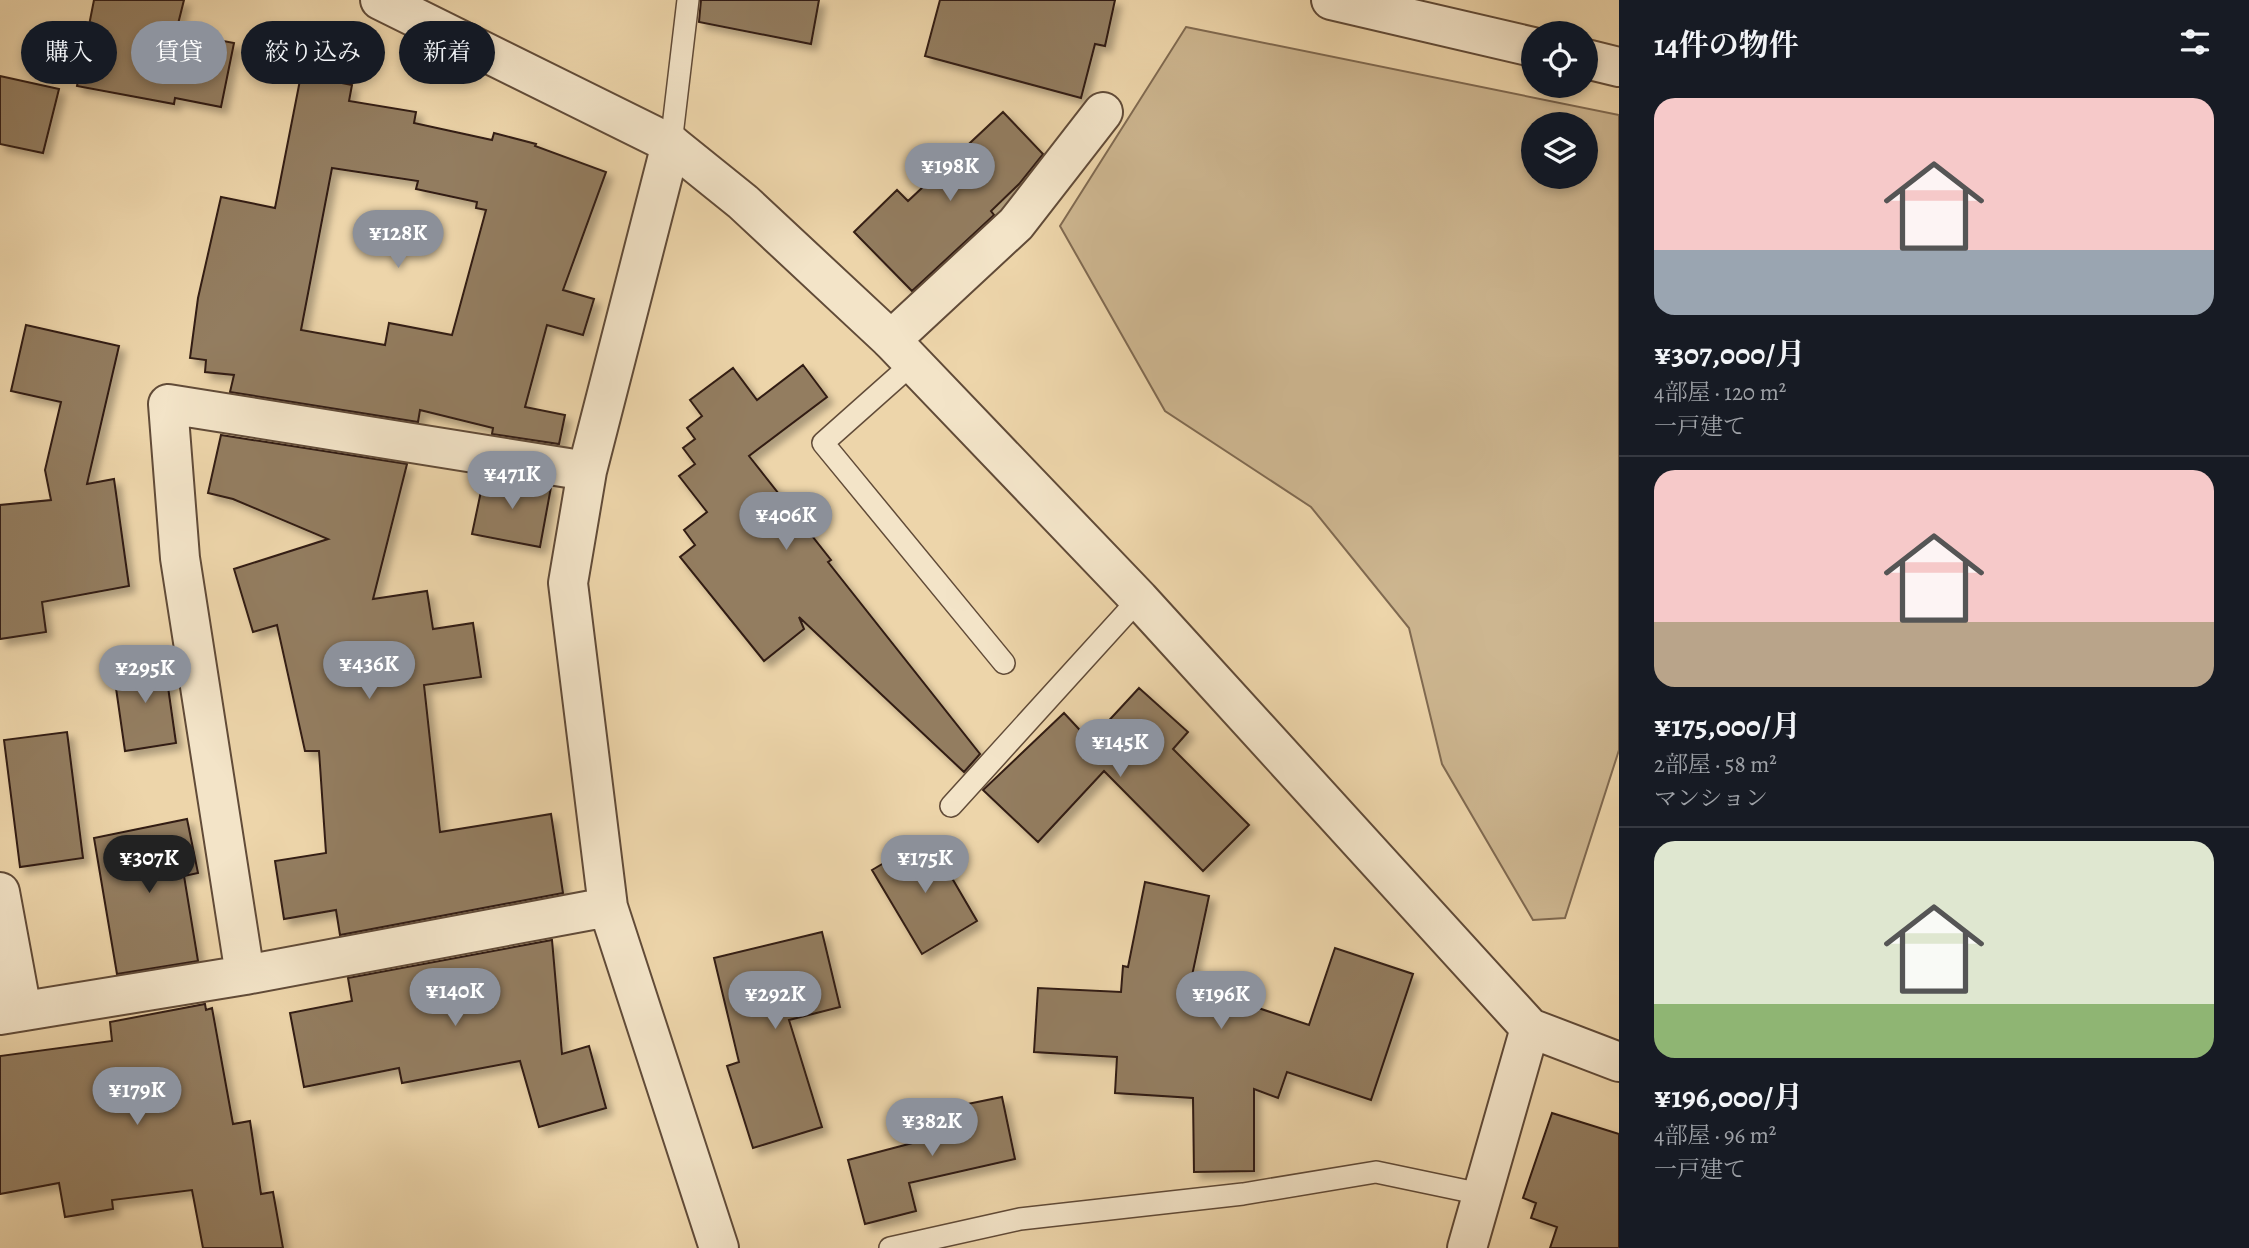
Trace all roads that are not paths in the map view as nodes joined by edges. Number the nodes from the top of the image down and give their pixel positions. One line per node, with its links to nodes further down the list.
1 (380, 0): 8 (street)
2 (688, 0): 8 (lane)
3 (1331, 0): 4 (street)
4 (1521, 44)
5 (1598, 62): 6 (street)
6 (1619, 67)
7 (1103, 112): 9 (street)
8 (671, 144): 9 (street); 10 (street)
9 (902, 352): 11 (street); 12 (lane)
10 (587, 471): 15 (street); 16 (street)
11 (1139, 599): 13 (lane); 18 (street)
12 (1004, 663)
13 (951, 806)
14 (0, 892): 17 (street)
15 (608, 907): 16 (street); 21 (street)
16 (245, 975): 17 (street)
17 (11, 1013)
18 (1530, 1028): 19 (street); 20 (street)
19 (1619, 1062)
20 (1481, 1194): 22 (lane); 23 (street)
21 (719, 1248)
22 (890, 1248)
23 (1466, 1248)

